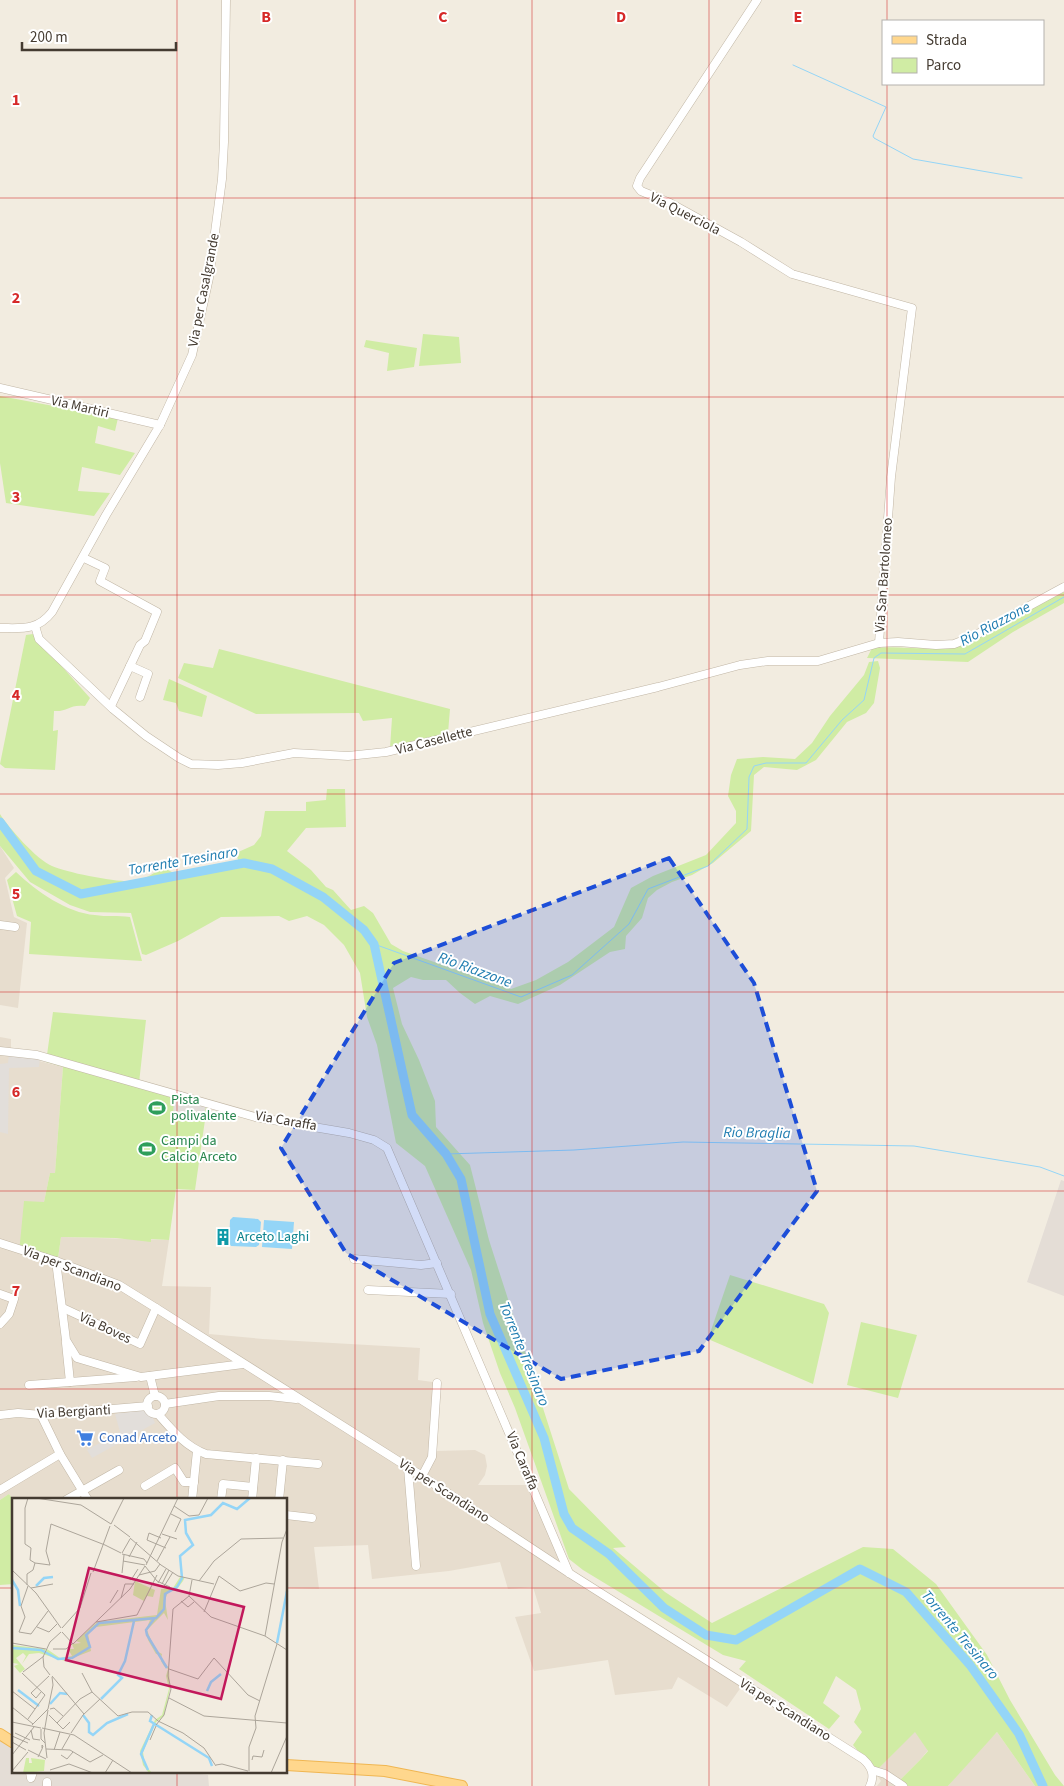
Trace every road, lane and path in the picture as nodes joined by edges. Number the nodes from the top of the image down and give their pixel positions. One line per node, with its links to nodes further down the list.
1 (226, 0): 5 (street, Via per Casalgrande)
2 (757, 0): 3 (street, Via Querciola)
3 (912, 308): 10 (street, Via San Bartolomeo)
4 (0, 388): 5 (street, Via Martiri)
5 (160, 425): 8 (street, Via per Casalgrande)
6 (86, 558): 11 (street)
7 (1064, 587): 10 (street, Via San Bartolomeo)
8 (35, 626): 9 (street); 13 (street, Via Casellette)
9 (0, 628)
10 (879, 643): 13 (street, Via Casellette)
11 (130, 666): 12 (street); 13 (street)
12 (140, 697)
13 (111, 706)
14 (0, 925): 15 (street)
15 (15, 927)
16 (0, 1050): 20 (street, Via Caraffa)
17 (0, 1243): 19 (street, Via per Scandiano)
18 (354, 1259): 20 (street)
19 (56, 1261): 24 (street); 25 (street, Via per Scandiano)
20 (437, 1263): 23 (street, Via Caraffa)
21 (368, 1290): 23 (street)
22 (0, 1294): 26 (street)
23 (451, 1294): 65 (street, Via Caraffa)
24 (63, 1308): 25 (street, Via Boves); 27 (street)
25 (156, 1308): 28 (street, Via per Scandiano)
26 (0, 1324)
27 (66, 1340): 30 (street); 31 (street)
28 (243, 1364): 29 (street); 32 (street, Via per Scandiano)
29 (150, 1376): 30 (street); 35 (street)
30 (141, 1377): 31 (street)
31 (70, 1382): 34 (street)
32 (272, 1382): 36 (street); 37 (street, Via per Scandiano)
33 (437, 1383): 50 (street)
34 (29, 1385)
35 (155, 1396): 38 (street); 39 (street)
36 (269, 1396): 37 (street); 38 (street)
37 (298, 1399): 48 (street, Via per Scandiano)
38 (165, 1404): 40 (street)
39 (148, 1406): 40 (street); 42 (street, Via Bergianti)
40 (158, 1414): 43 (street)
41 (0, 1415): 42 (street, Via Bergianti)
42 (41, 1415): 44 (street)
43 (197, 1451): 45 (street); 51 (street)
44 (60, 1454): 54 (street); 55 (street)
45 (256, 1458): 46 (street); 53 (street)
46 (283, 1460): 47 (street); 61 (street)
47 (318, 1464)
48 (408, 1468): 50 (street, Via per Scandiano); 64 (street)
49 (119, 1470): 55 (street)
50 (422, 1476): 65 (street, Via per Scandiano)
51 (194, 1482): 52 (street); 58 (street)
52 (146, 1486)
53 (253, 1486): 59 (street); 60 (street)
54 (0, 1490)
55 (82, 1490): 56 (street); 57 (street)
56 (69, 1498)
57 (87, 1498)
58 (192, 1498)
59 (221, 1498)
60 (252, 1498)
61 (279, 1498)
62 (288, 1516): 63 (street)
63 (312, 1518)
64 (416, 1566)
65 (569, 1572): 69 (street, Via per Scandiano)
66 (0, 1733): 67 (main road)
67 (12, 1742)
68 (288, 1765): 70 (main road)
69 (872, 1770): 71 (street); 72 (street, Via per Scandiano)
70 (462, 1786)
71 (870, 1786)
72 (903, 1786)

